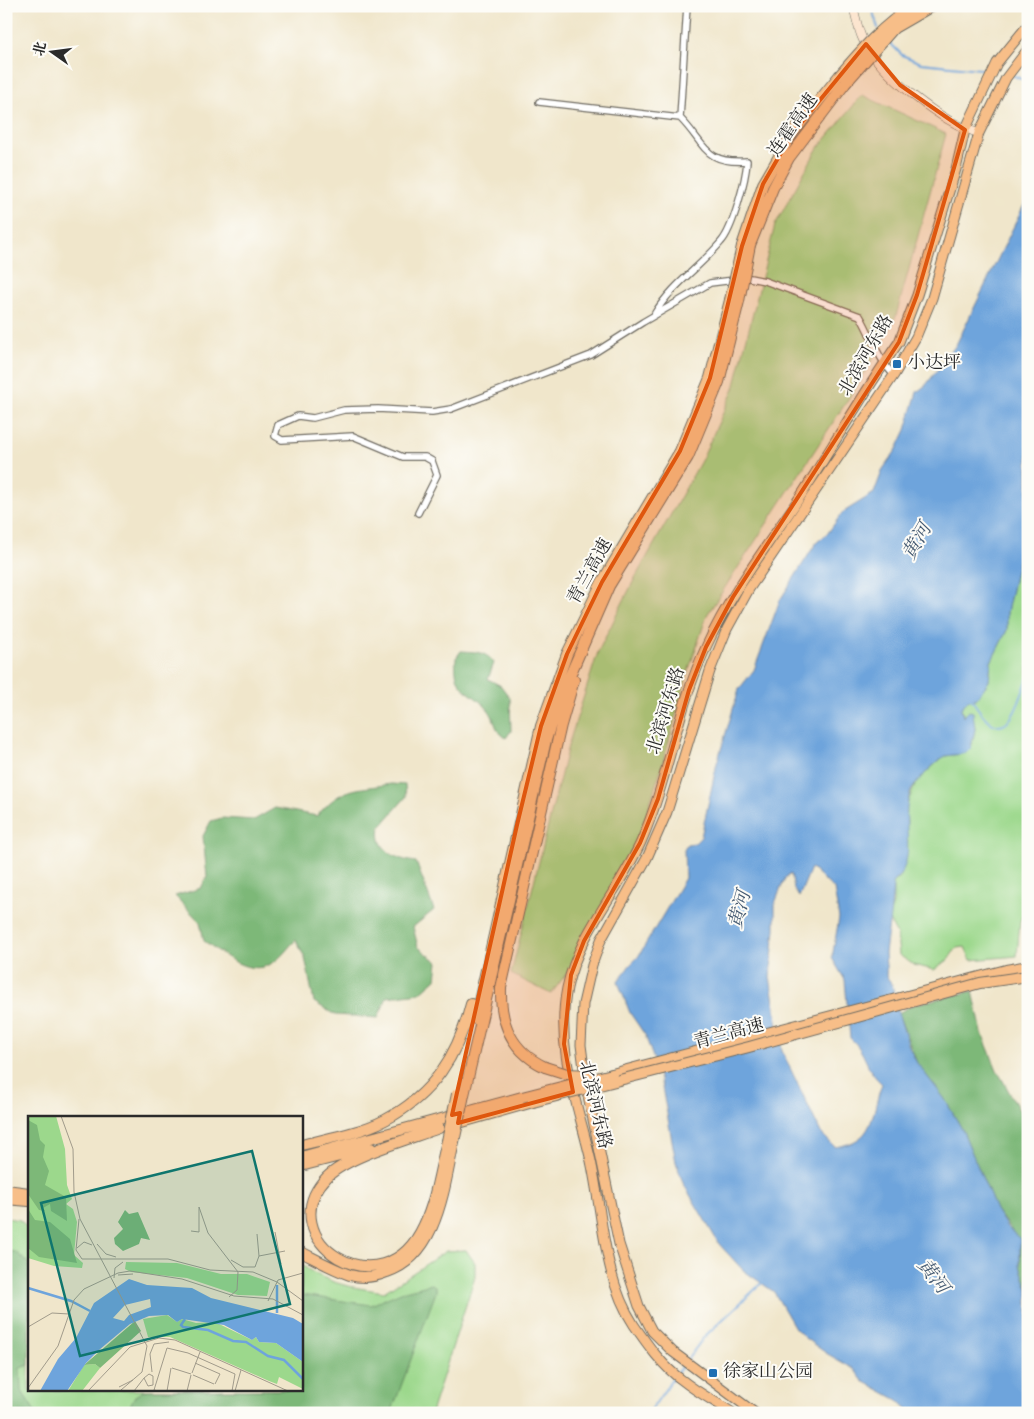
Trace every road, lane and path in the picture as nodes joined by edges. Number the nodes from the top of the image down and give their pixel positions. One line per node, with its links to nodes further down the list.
1 (687, 6): 9 (street)
2 (853, 6): 10 (street)
3 (913, 6): 7 (highway, 连霍高速, bridge)
4 (932, 6): 7 (highway, 连霍高速, bridge)
5 (1028, 25): 10 (main road, 北滨河东路)
6 (1028, 49): 11 (main road, 北滨河东路)
7 (842, 80): 12 (highway, 连霍高速, bridge)
8 (539, 102): 9 (street)
9 (680, 118): 13 (street)
10 (965, 130): 11 (street); 14 (main road, 北滨河东路)
11 (979, 133): 15 (main road, 北滨河东路)
12 (734, 300): 17 (highway, 青兰高速); 18 (highway, 青兰高速)
13 (654, 315): 14 (street); 16 (street)
14 (883, 365): 15 (street); 34 (main road, 北滨河东路)
15 (894, 375): 33 (main road, 北滨河东路)
16 (418, 513)
17 (587, 635): 21 (highway, bridge); 22 (highway)
18 (507, 871): 22 (highway); 25 (highway)
19 (1028, 966): 21 (highway, 青兰高速)
20 (1028, 976): 23 (highway, 青兰高速, bridge)
21 (612, 1074): 26 (highway, bridge)
22 (460, 1094): 24 (highway, bridge)
23 (438, 1128): 24 (highway); 27 (highway)
24 (450, 1142): 32 (highway)
25 (302, 1145)
26 (302, 1157)
27 (302, 1166)
28 (6, 1190): 29 (highway)
29 (28, 1192)
30 (6, 1199): 31 (highway)
31 (28, 1201)
32 (302, 1252)
33 (752, 1412)
34 (733, 1413)

